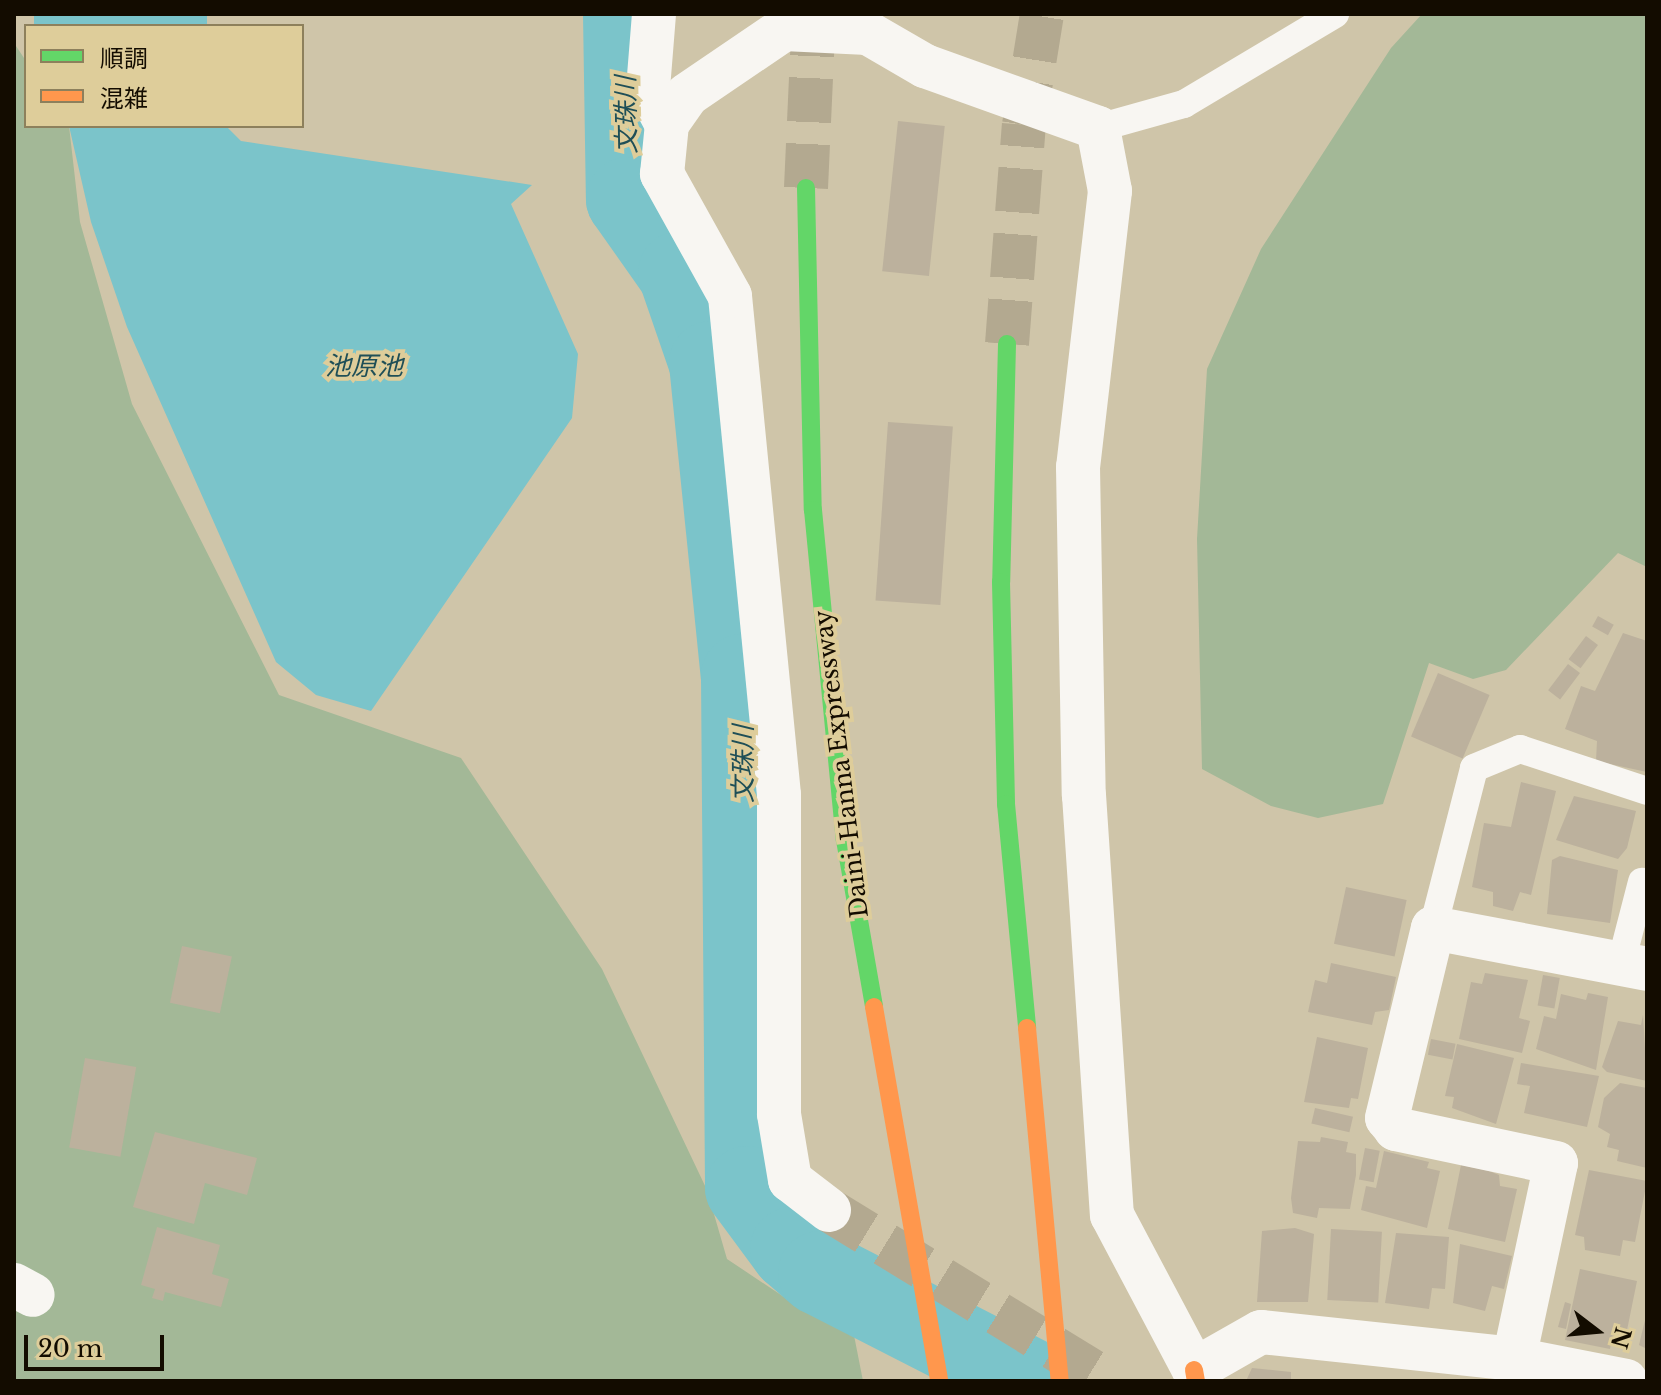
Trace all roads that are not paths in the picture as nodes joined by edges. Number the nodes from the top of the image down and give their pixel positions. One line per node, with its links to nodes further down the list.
1 (654, 14): 5 (street)
2 (1335, 14): 6 (lane)
3 (785, 22): 4 (street); 5 (street)
4 (867, 24): 6 (street)
5 (667, 124): 15 (street)
6 (1098, 128): 19 (street)
7 (806, 188): 13 (highway, Daini-Hanna Expressway)
8 (1007, 344): 14 (highway)
9 (1647, 791): 11 (lane)
10 (1642, 882): 12 (lane)
11 (1433, 928): 12 (street); 17 (street)
12 (1634, 966)
13 (870, 980): 16 (highway); 20 (highway, Daini-Hanna Expressway)
14 (1024, 1033): 18 (highway); 21 (highway)
15 (829, 1210)
16 (902, 1292)
17 (1514, 1359): 19 (street); 22 (street)
18 (1080, 1366)
19 (1195, 1376)
20 (939, 1381)
21 (1060, 1381)
22 (1626, 1381)

